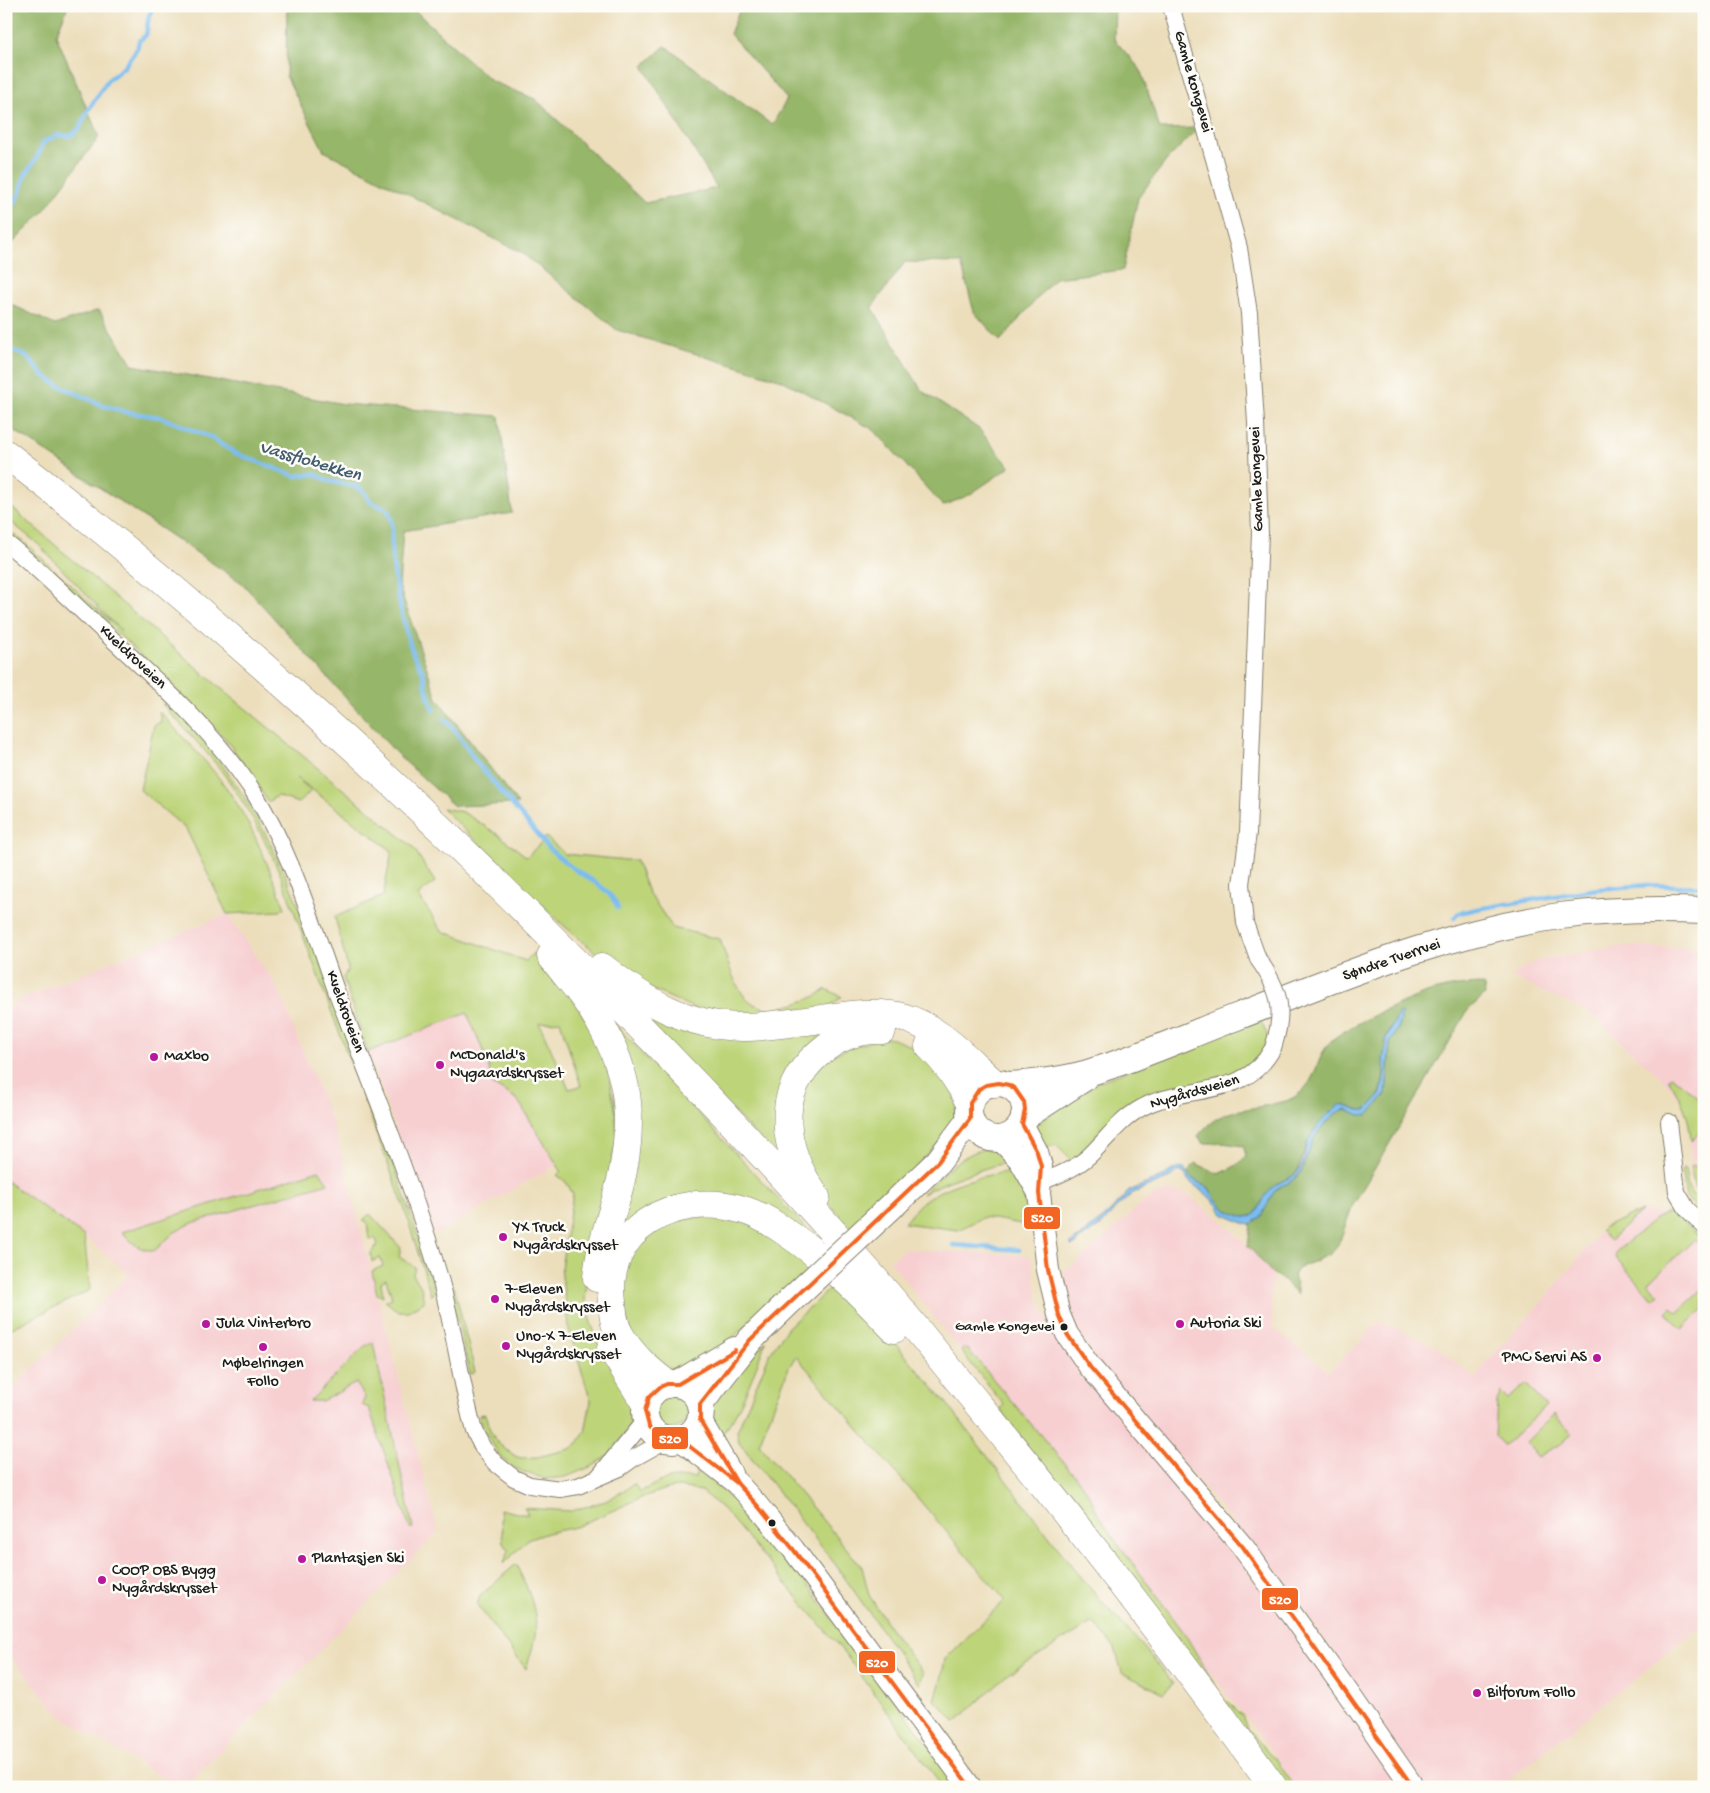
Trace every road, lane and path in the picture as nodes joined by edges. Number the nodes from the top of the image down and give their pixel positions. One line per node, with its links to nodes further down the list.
1 (1171, 6): 8 (street, Gamle kongevei)
2 (6, 454): 5 (highway)
3 (6, 466): 7 (highway)
4 (6, 544): 25 (street, Kveldroveien)
5 (505, 890): 10 (highway); 18 (highway)
6 (1704, 911): 9 (main road, Søndre Tverrvei)
7 (527, 926): 21 (highway); 22 (highway)
8 (1258, 959): 16 (street, Nygårdsveien, bridge)
9 (1093, 1072): 10 (main road); 12 (main road)
10 (1001, 1084): 11 (main road); 12 (main road)
11 (970, 1110): 14 (main road); 15 (main road); 18 (highway)
12 (1023, 1121): 14 (main road); 16 (street)
13 (1669, 1122): 17 (street)
14 (994, 1138): 15 (main road); 16 (street)
15 (938, 1162): 19 (main road, bridge)
16 (1038, 1186): 30 (street)
17 (1704, 1226)
18 (876, 1281): 29 (highway)
19 (750, 1340): 20 (main road); 23 (main road)
20 (673, 1384): 21 (highway); 22 (main road); 23 (main road)
21 (948, 1384): 28 (highway)
22 (646, 1411): 24 (main road); 25 (street)
23 (700, 1412): 24 (main road); 26 (street)
24 (674, 1439): 25 (street, Kveldroveien); 26 (street)
25 (598, 1478)
26 (737, 1483): 27 (street)
27 (970, 1787)
28 (1260, 1787)
29 (1273, 1787)
30 (1413, 1787)

